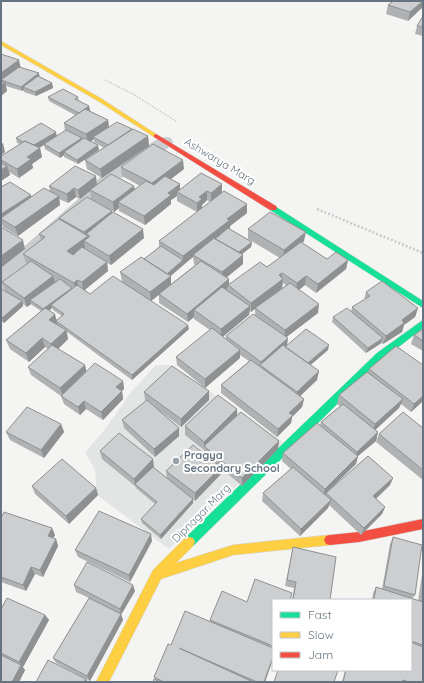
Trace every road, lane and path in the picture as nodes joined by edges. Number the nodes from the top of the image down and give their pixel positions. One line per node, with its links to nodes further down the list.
1 (1, 43): 4 (street, Ashwarya Marg)
2 (105, 79): 3 (path)
3 (180, 124)
4 (165, 142): 7 (street); 8 (street, Ashwarya Marg)
5 (316, 209): 6 (path)
6 (423, 253)
7 (1, 284)
8 (423, 305)
9 (423, 323): 11 (street, Dipnagar Marg)
10 (423, 524): 11 (street)
11 (158, 574): 12 (street, Dipnagar Marg)
12 (102, 682)

